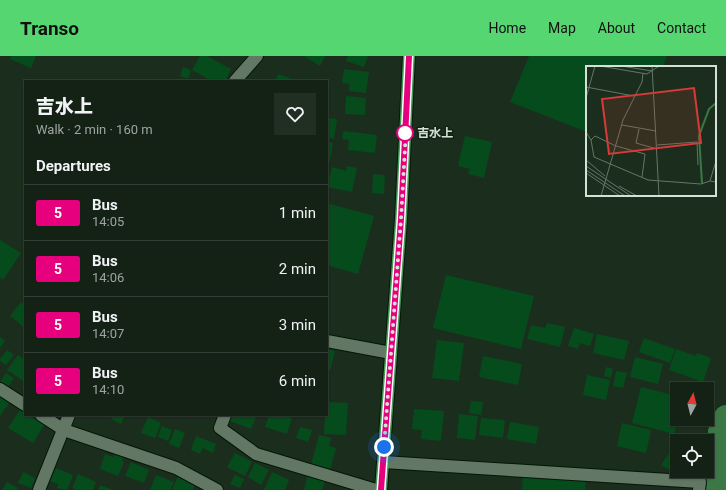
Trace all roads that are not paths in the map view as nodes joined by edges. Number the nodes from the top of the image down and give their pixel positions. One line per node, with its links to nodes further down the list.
1 (409, 56): 5 (main road)
2 (251, 57): 3 (street)
3 (236, 80)
4 (328, 341): 5 (street)
5 (391, 353): 12 (main road)
6 (0, 389): 7 (street)
7 (24, 404)
8 (42, 416): 11 (street)
9 (69, 416): 11 (street)
10 (225, 416): 15 (street)
11 (64, 430): 13 (street); 14 (street)
12 (383, 462): 16 (main road); 17 (street)
13 (38, 490)
14 (217, 490)
15 (376, 490)
16 (381, 490)
17 (699, 490)

